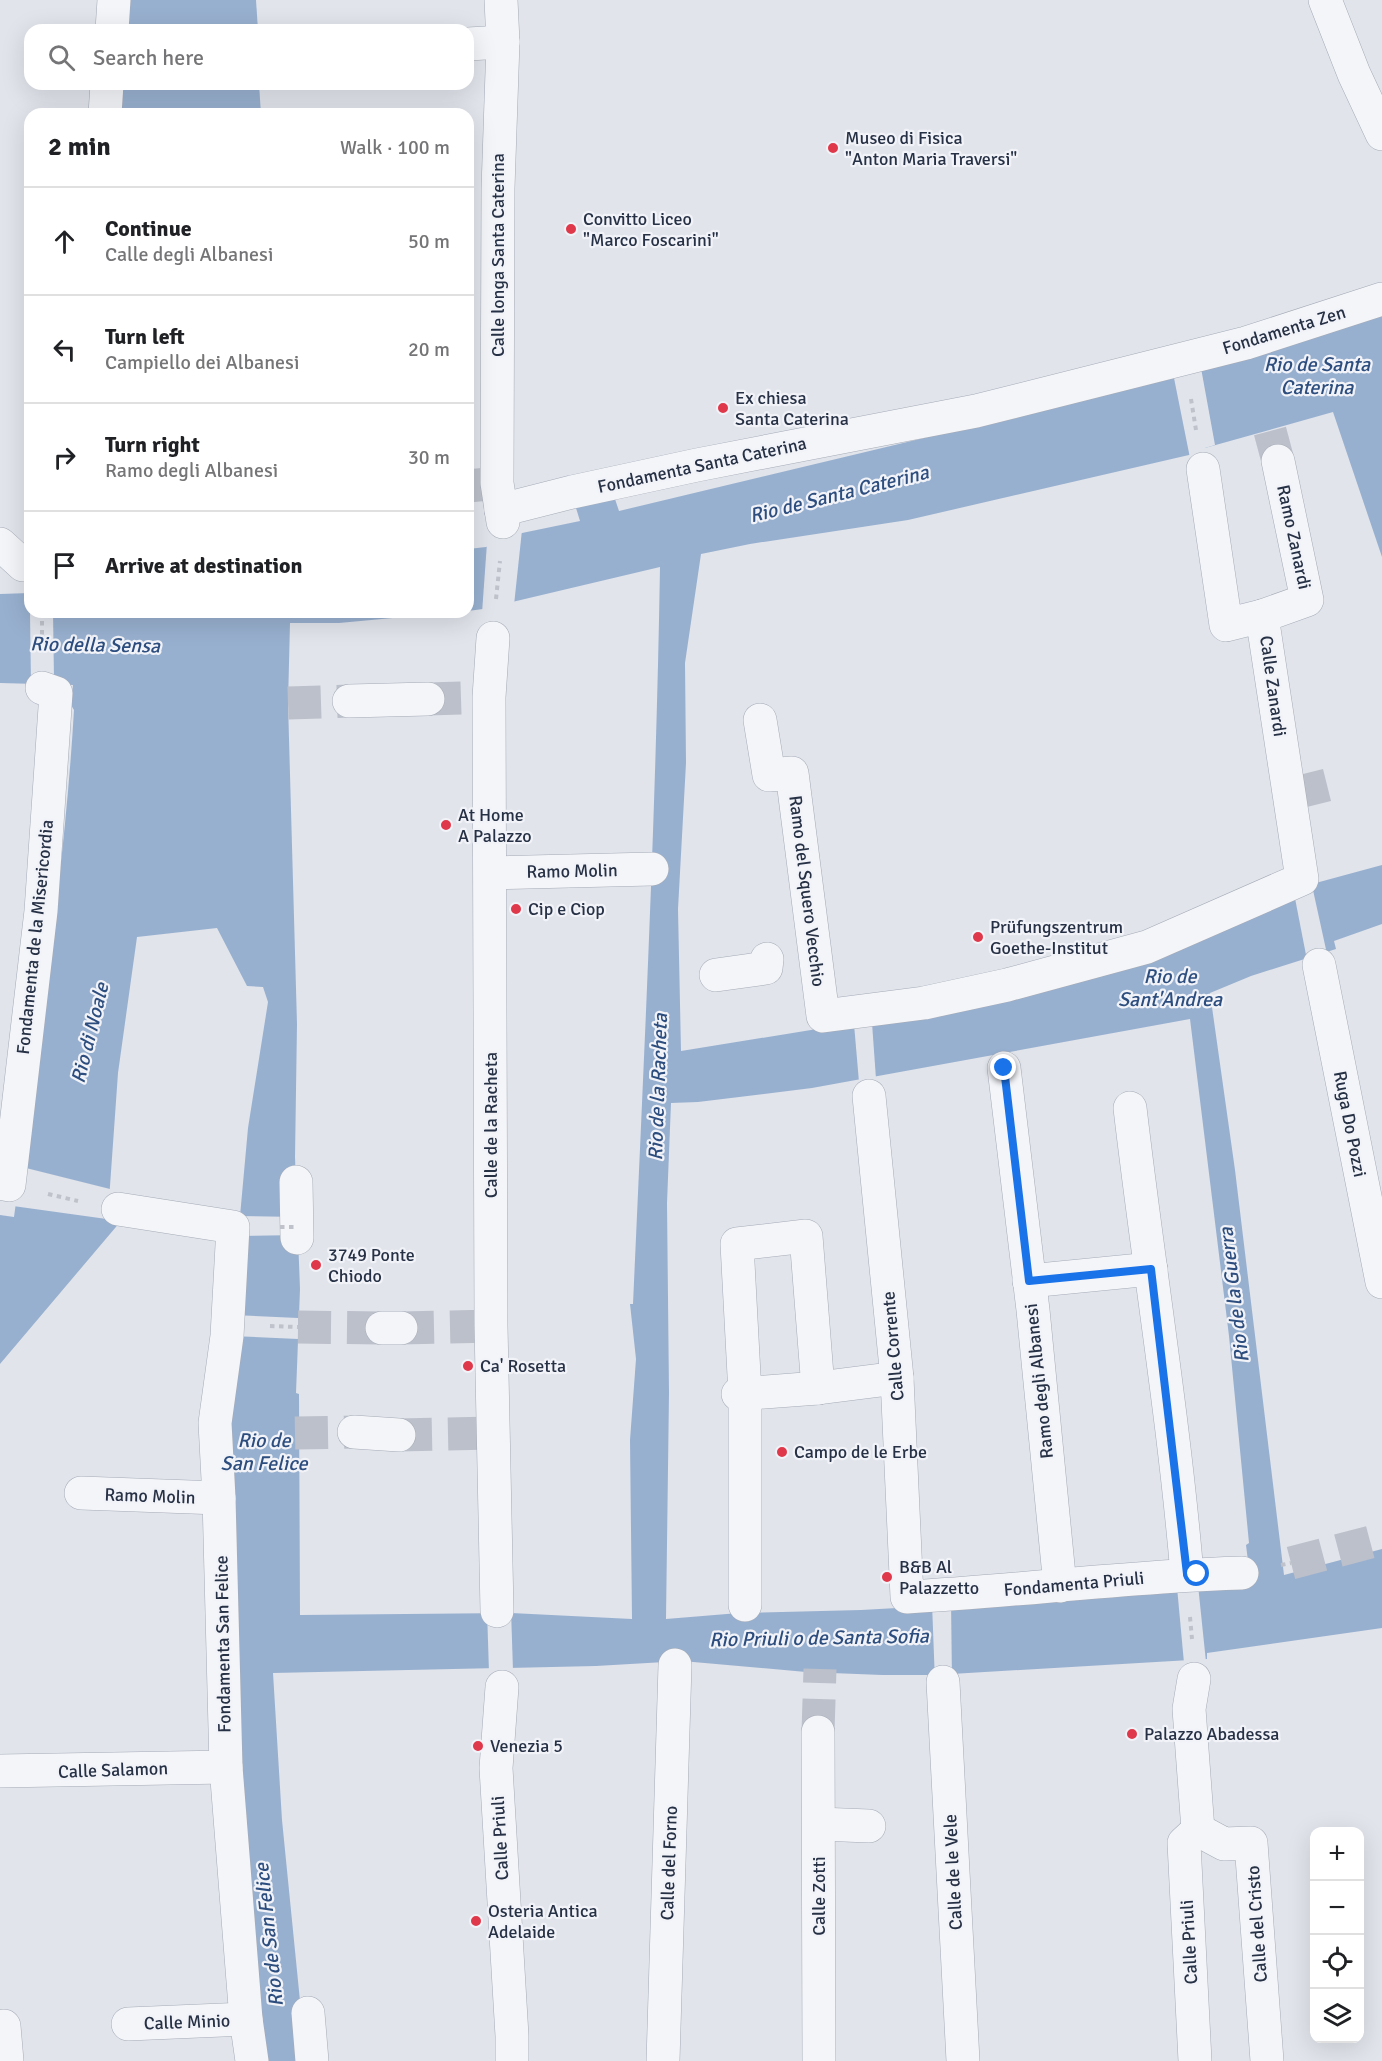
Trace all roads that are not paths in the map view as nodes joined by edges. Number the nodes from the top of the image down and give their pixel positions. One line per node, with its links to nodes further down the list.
1 (114, 0): 4 (street)
2 (501, 0): 5 (street, Calle longa Santa Caterina)
3 (1325, 0): 7 (street)
4 (112, 24)
5 (502, 42): 6 (street); 15 (street, Calle longa Santa Caterina)
6 (474, 44)
7 (1364, 75): 10 (street)
8 (107, 90): 9 (street)
9 (105, 108)
10 (1382, 134)
11 (1382, 299): 12 (street, Fondamenta Zen)
12 (1185, 360): 15 (street, Fondamenta Santa Caterina)
13 (1278, 461): 16 (street, Ramo Zanardi)
14 (1203, 469): 16 (street, Calle Zanardi)
15 (502, 516)
16 (1262, 616): 27 (street, Calle Zanardi)
17 (493, 638): 23 (street, Calle de la Racheta)
18 (42, 673): 32 (street, Fondamenta de la Misericordia)
19 (428, 699): 20 (street)
20 (349, 701)
21 (760, 720): 27 (street, Ramo del Squero Vecchio)
22 (652, 869): 23 (street, Ramo Molin)
23 (491, 873): 50 (street, Calle de la Racheta)
24 (767, 959): 26 (street)
25 (1319, 965): 37 (street, Ruga Do Pozzi)
26 (716, 975)
27 (823, 1016)
28 (1004, 1068): 36 (street, Ramo degli Albanesi)
29 (869, 1096): 38 (street, Calle Corrente)
30 (1130, 1108): 35 (street)
31 (296, 1182): 34 (street)
32 (0, 1183)
33 (103, 1206): 44 (street, Fondamenta San Felice)
34 (292, 1230)
35 (1151, 1269): 36 (street); 46 (street)
36 (1029, 1281): 47 (street, Ramo degli Albanesi)
37 (1382, 1282)
38 (897, 1378): 39 (street); 48 (street, Calle Corrente)
39 (818, 1388): 40 (street); 40 (street)
40 (741, 1394): 49 (street)
41 (354, 1432): 42 (street)
42 (399, 1435)
43 (81, 1493): 44 (street, Ramo Molin)
44 (219, 1498): 56 (street, Fondamenta San Felice)
45 (1242, 1573): 46 (street, Fondamenta Priuli)
46 (1187, 1574): 47 (street, Fondamenta Priuli)
47 (1060, 1586): 48 (street, Fondamenta Priuli)
48 (907, 1597)
49 (745, 1605)
50 (497, 1611)
51 (1193, 1663): 60 (street)
52 (675, 1665): 69 (street, Calle del Forno)
53 (944, 1682): 71 (street, Calle de le Vele)
54 (502, 1687): 68 (street, Calle Priuli)
55 (818, 1732): 58 (street, Calle Zotti)
56 (226, 1767): 57 (street, Calle Salamon); 62 (street, Fondamenta San Felice)
57 (0, 1772)
58 (819, 1824): 59 (street); 70 (street, Calle Zotti)
59 (869, 1826)
60 (1198, 1830): 72 (street, Calle Priuli); 73 (street, Calle del Cristo)
61 (308, 2013): 67 (street)
62 (246, 2019): 63 (street, Calle Minio); 66 (street, Fondamenta San Felice)
63 (128, 2024)
64 (4, 2026): 65 (street)
65 (7, 2061)
66 (252, 2061)
67 (312, 2061)
68 (512, 2061)
69 (663, 2061)
70 (819, 2061)
71 (963, 2061)
72 (1195, 2061)
73 (1267, 2061)

